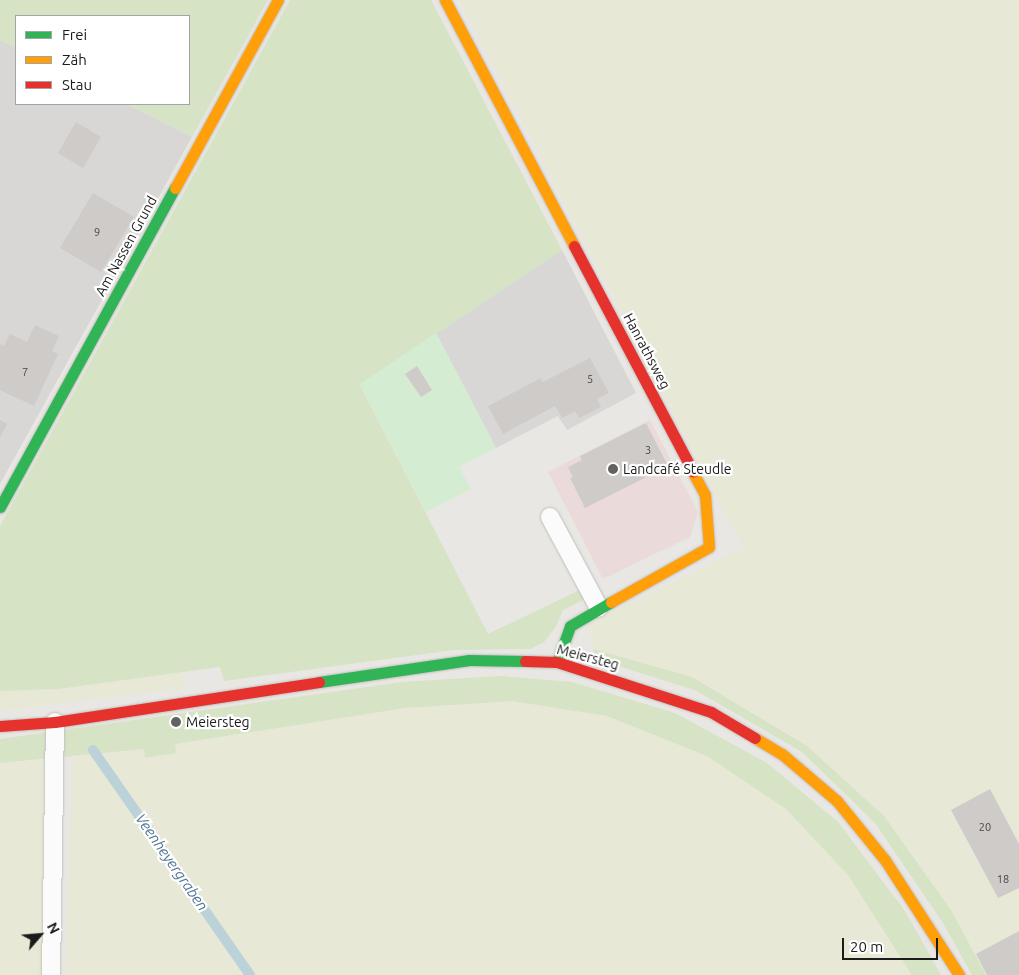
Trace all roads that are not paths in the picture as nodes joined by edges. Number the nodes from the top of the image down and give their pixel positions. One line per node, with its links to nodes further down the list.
1 (278, 0): 3 (street, Am Nassen Grund)
2 (445, 0): 5 (street, Hanrathsweg)
3 (0, 507)
4 (550, 517): 5 (lane)
5 (599, 608): 6 (street, Hanrathsweg)
6 (557, 662): 7 (street, Meiersteg); 10 (street, Meiersteg)
7 (56, 722): 8 (street, Meiersteg); 9 (lane)
8 (0, 726)
9 (51, 975)
10 (959, 975)

